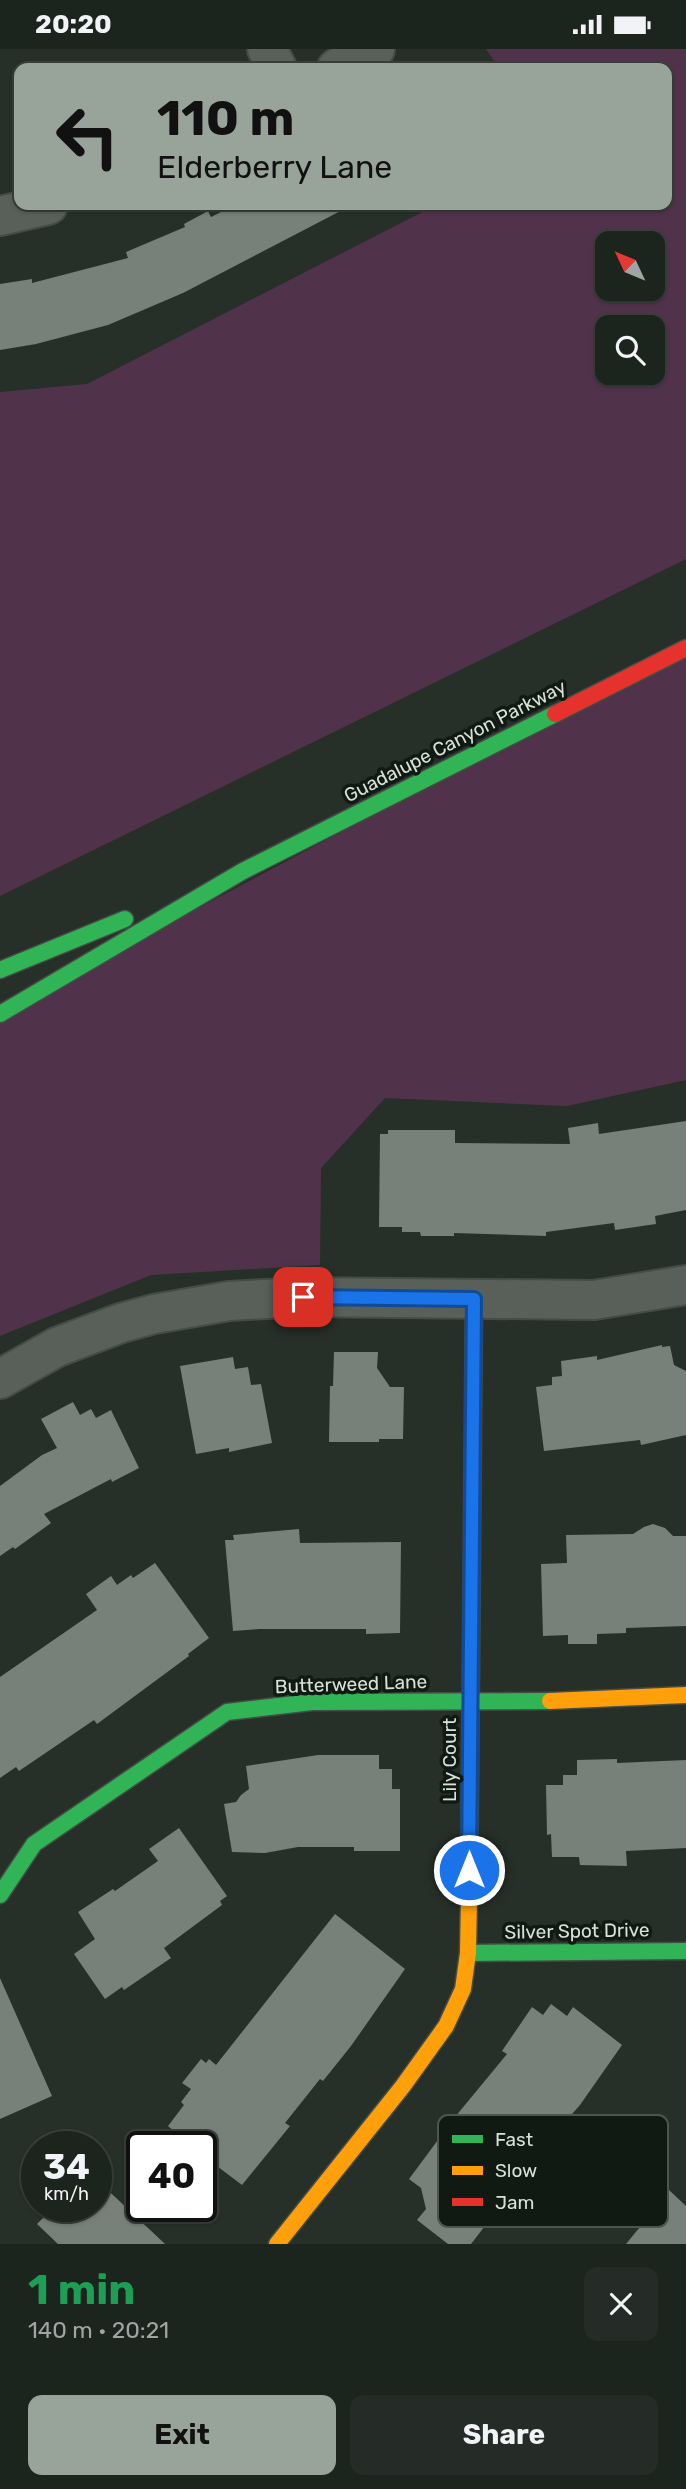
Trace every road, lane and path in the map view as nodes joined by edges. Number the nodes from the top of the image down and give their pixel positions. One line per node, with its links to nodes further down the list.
1 (375, 49): 2 (street)
2 (347, 63)
3 (24, 210): 4 (street)
4 (0, 215)
5 (686, 648): 6 (street, Guadalupe Canyon Parkway)
6 (243, 871): 7 (street, Guadalupe Canyon Parkway); 8 (street, Guadalupe Canyon Parkway)
7 (0, 970)
8 (0, 1014)
9 (686, 1285): 10 (street)
10 (474, 1299): 11 (street); 13 (street, Lily Court)
11 (0, 1379)
12 (686, 1695): 13 (street, Butterweed Lane)
13 (471, 1703): 14 (street, Butterweed Lane); 16 (street, Lily Court)
14 (0, 1895)
15 (686, 1951): 16 (street, Silver Spot Drive)
16 (468, 1954): 17 (street, Lily Court)
17 (277, 2244)

